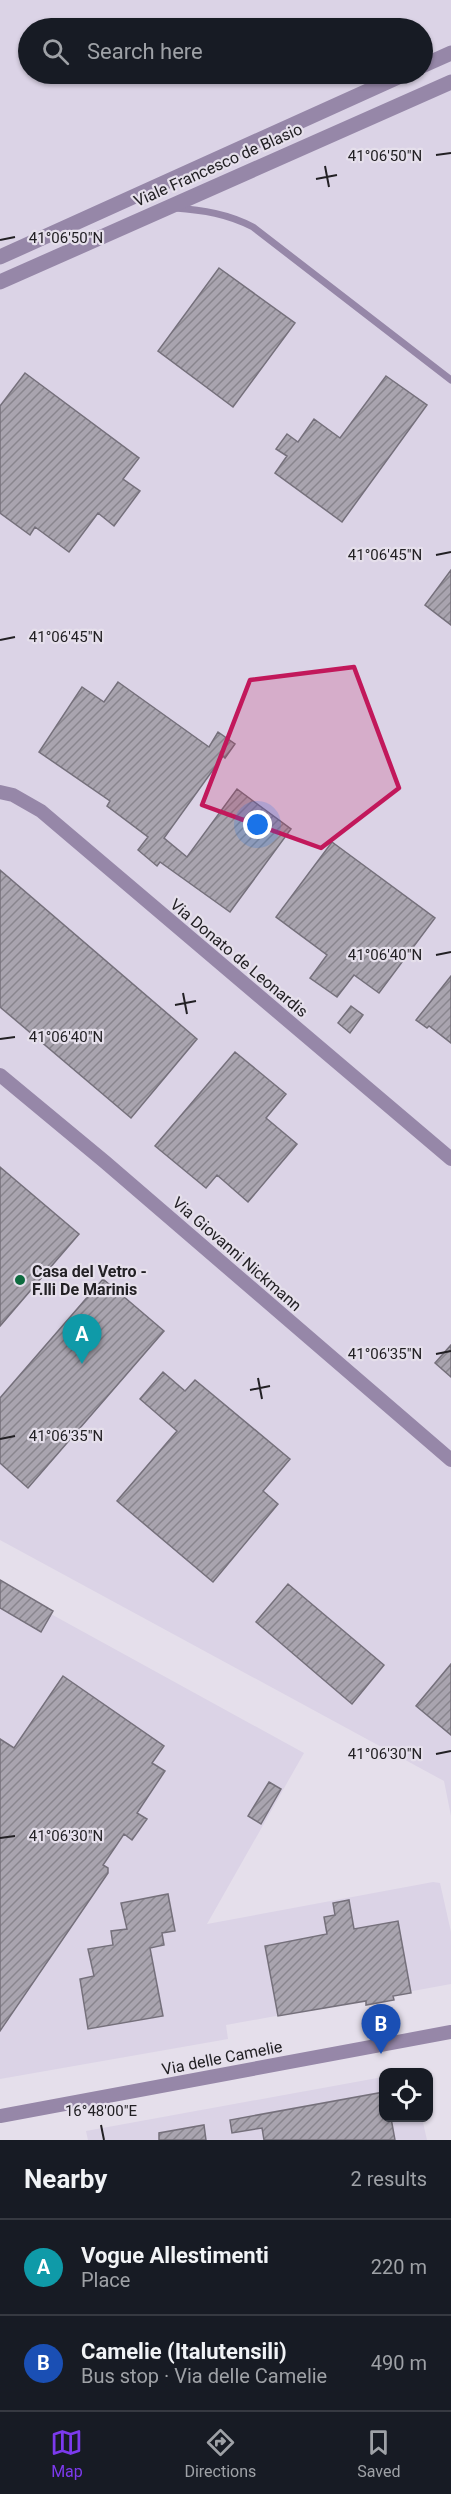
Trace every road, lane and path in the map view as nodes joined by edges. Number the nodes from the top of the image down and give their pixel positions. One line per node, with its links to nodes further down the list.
1 (451, 53): 2 (street)
2 (433, 61)
3 (451, 82): 5 (street, Viale Francesco de Blasio)
4 (383, 84): 6 (street, Viale Francesco de Blasio)
5 (166, 208): 7 (street, Viale Francesco de Blasio); 8 (lane)
6 (0, 257)
7 (0, 282)
8 (451, 380)
9 (0, 792): 11 (street, Via Donato de Leonardis)
10 (0, 1075): 12 (street, Via Giovanni Nickmann)
11 (451, 1160)
12 (451, 1460)
13 (451, 2032): 14 (street, Via delle Camelie)
14 (0, 2116)

